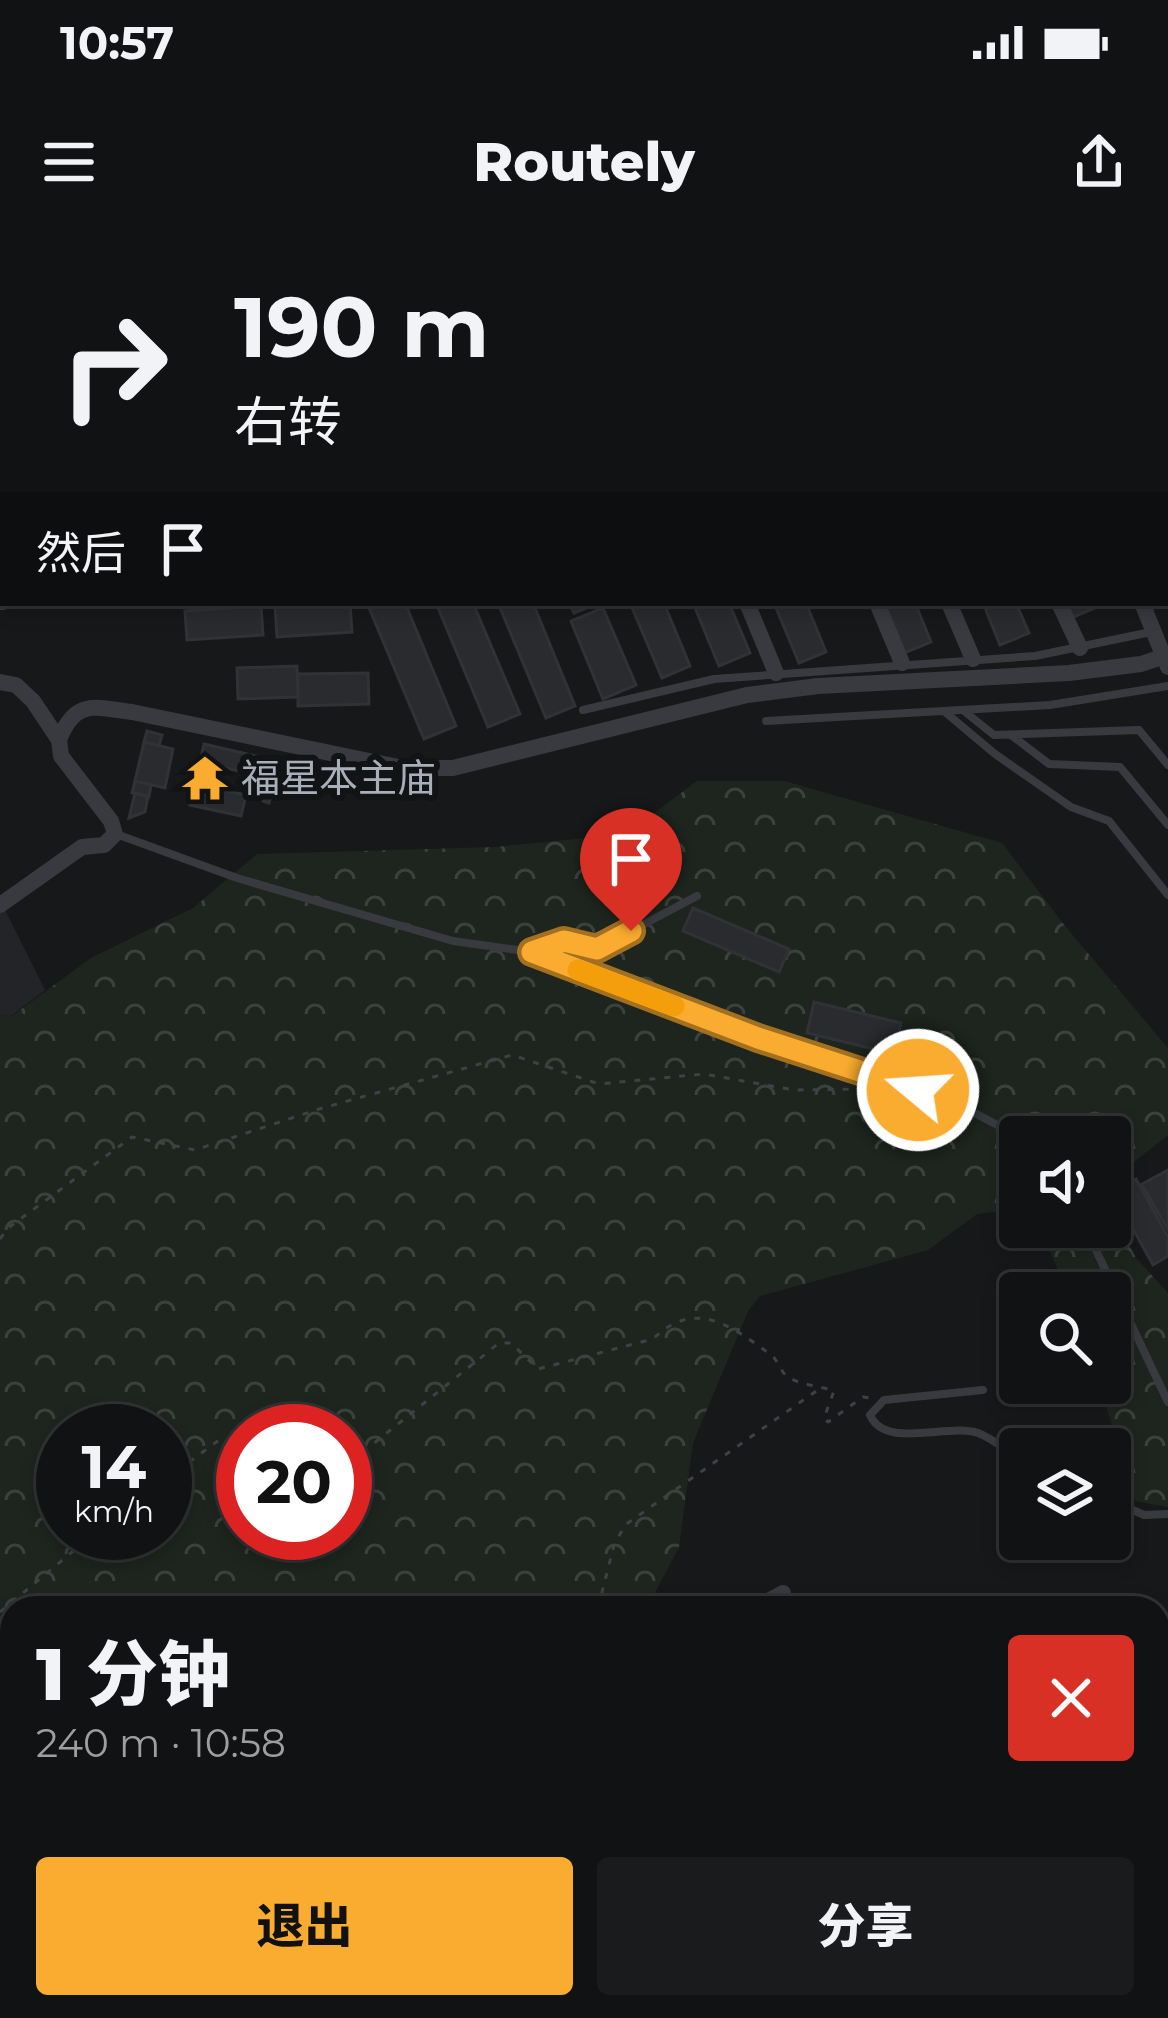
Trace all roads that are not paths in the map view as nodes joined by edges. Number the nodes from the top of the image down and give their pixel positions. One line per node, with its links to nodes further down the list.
1 (748, 606): 11 (street)
2 (878, 606): 10 (street)
3 (950, 606): 8 (street)
4 (1060, 606): 7 (street)
5 (1143, 606): 6 (street)
6 (1152, 632): 7 (lane); 9 (street)
7 (1080, 648): 8 (lane)
8 (973, 659): 10 (lane)
9 (1166, 660): 19 (street)
10 (902, 663): 11 (lane)
11 (776, 673): 14 (lane)
12 (0, 682): 19 (street)
13 (1168, 686): 15 (lane)
14 (583, 710)
15 (962, 710): 16 (lane); 18 (lane)
16 (944, 711): 17 (lane); 23 (lane)
17 (766, 721)
18 (1010, 734): 20 (lane); 21 (lane)
19 (59, 740): 22 (street)
20 (1168, 765)
21 (1168, 824)
22 (115, 833): 25 (street); 26 (lane)
23 (1168, 895)
24 (697, 896): 26 (lane)
25 (0, 905)
26 (532, 952): 27 (lane)
27 (999, 1126)
28 (1095, 1248): 30 (lane)
29 (983, 1390): 31 (lane)
30 (1168, 1402)
31 (999, 1446)
32 (1131, 1509): 33 (lane)
33 (1168, 1514)
34 (784, 1593): 35 (street)
35 (778, 1596)

